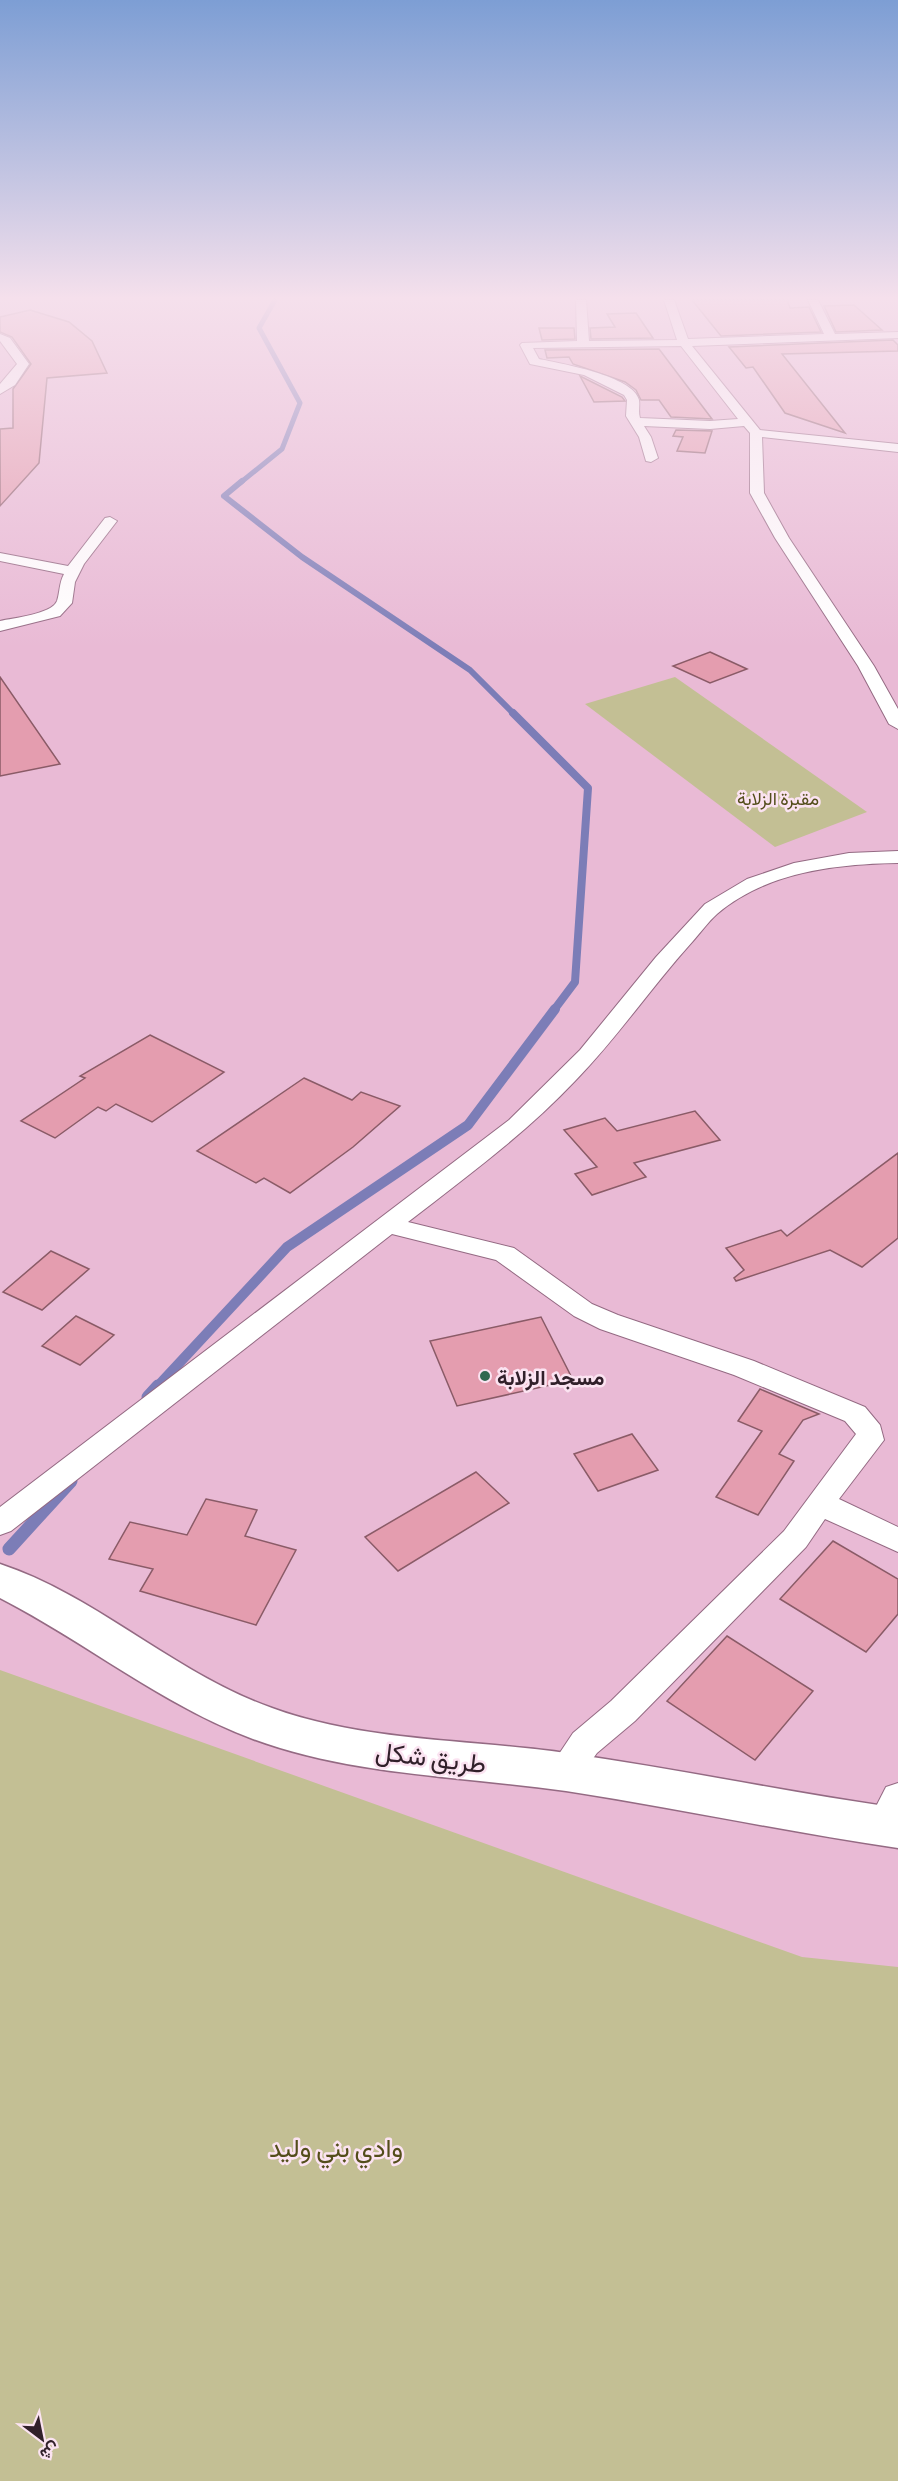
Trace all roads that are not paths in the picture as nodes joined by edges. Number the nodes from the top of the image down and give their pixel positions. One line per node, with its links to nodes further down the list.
1 (632, 416): 3 (street)
2 (741, 416): 4 (street)
3 (637, 422): 4 (street); 6 (street)
4 (751, 428): 5 (street); 11 (street)
5 (898, 448)
6 (651, 458)
7 (110, 521): 9 (street)
8 (0, 557): 9 (street)
9 (73, 571): 10 (street)
10 (0, 626)
11 (898, 724)
12 (898, 857): 13 (street)
13 (388, 1225): 14 (street); 15 (street)
14 (819, 1503): 16 (street); 18 (street)
15 (0, 1523)
16 (898, 1540)
17 (0, 1580): 18 (main road, طريق شكل)
18 (564, 1772): 19 (main road, طريق شكل)
19 (893, 1818)

